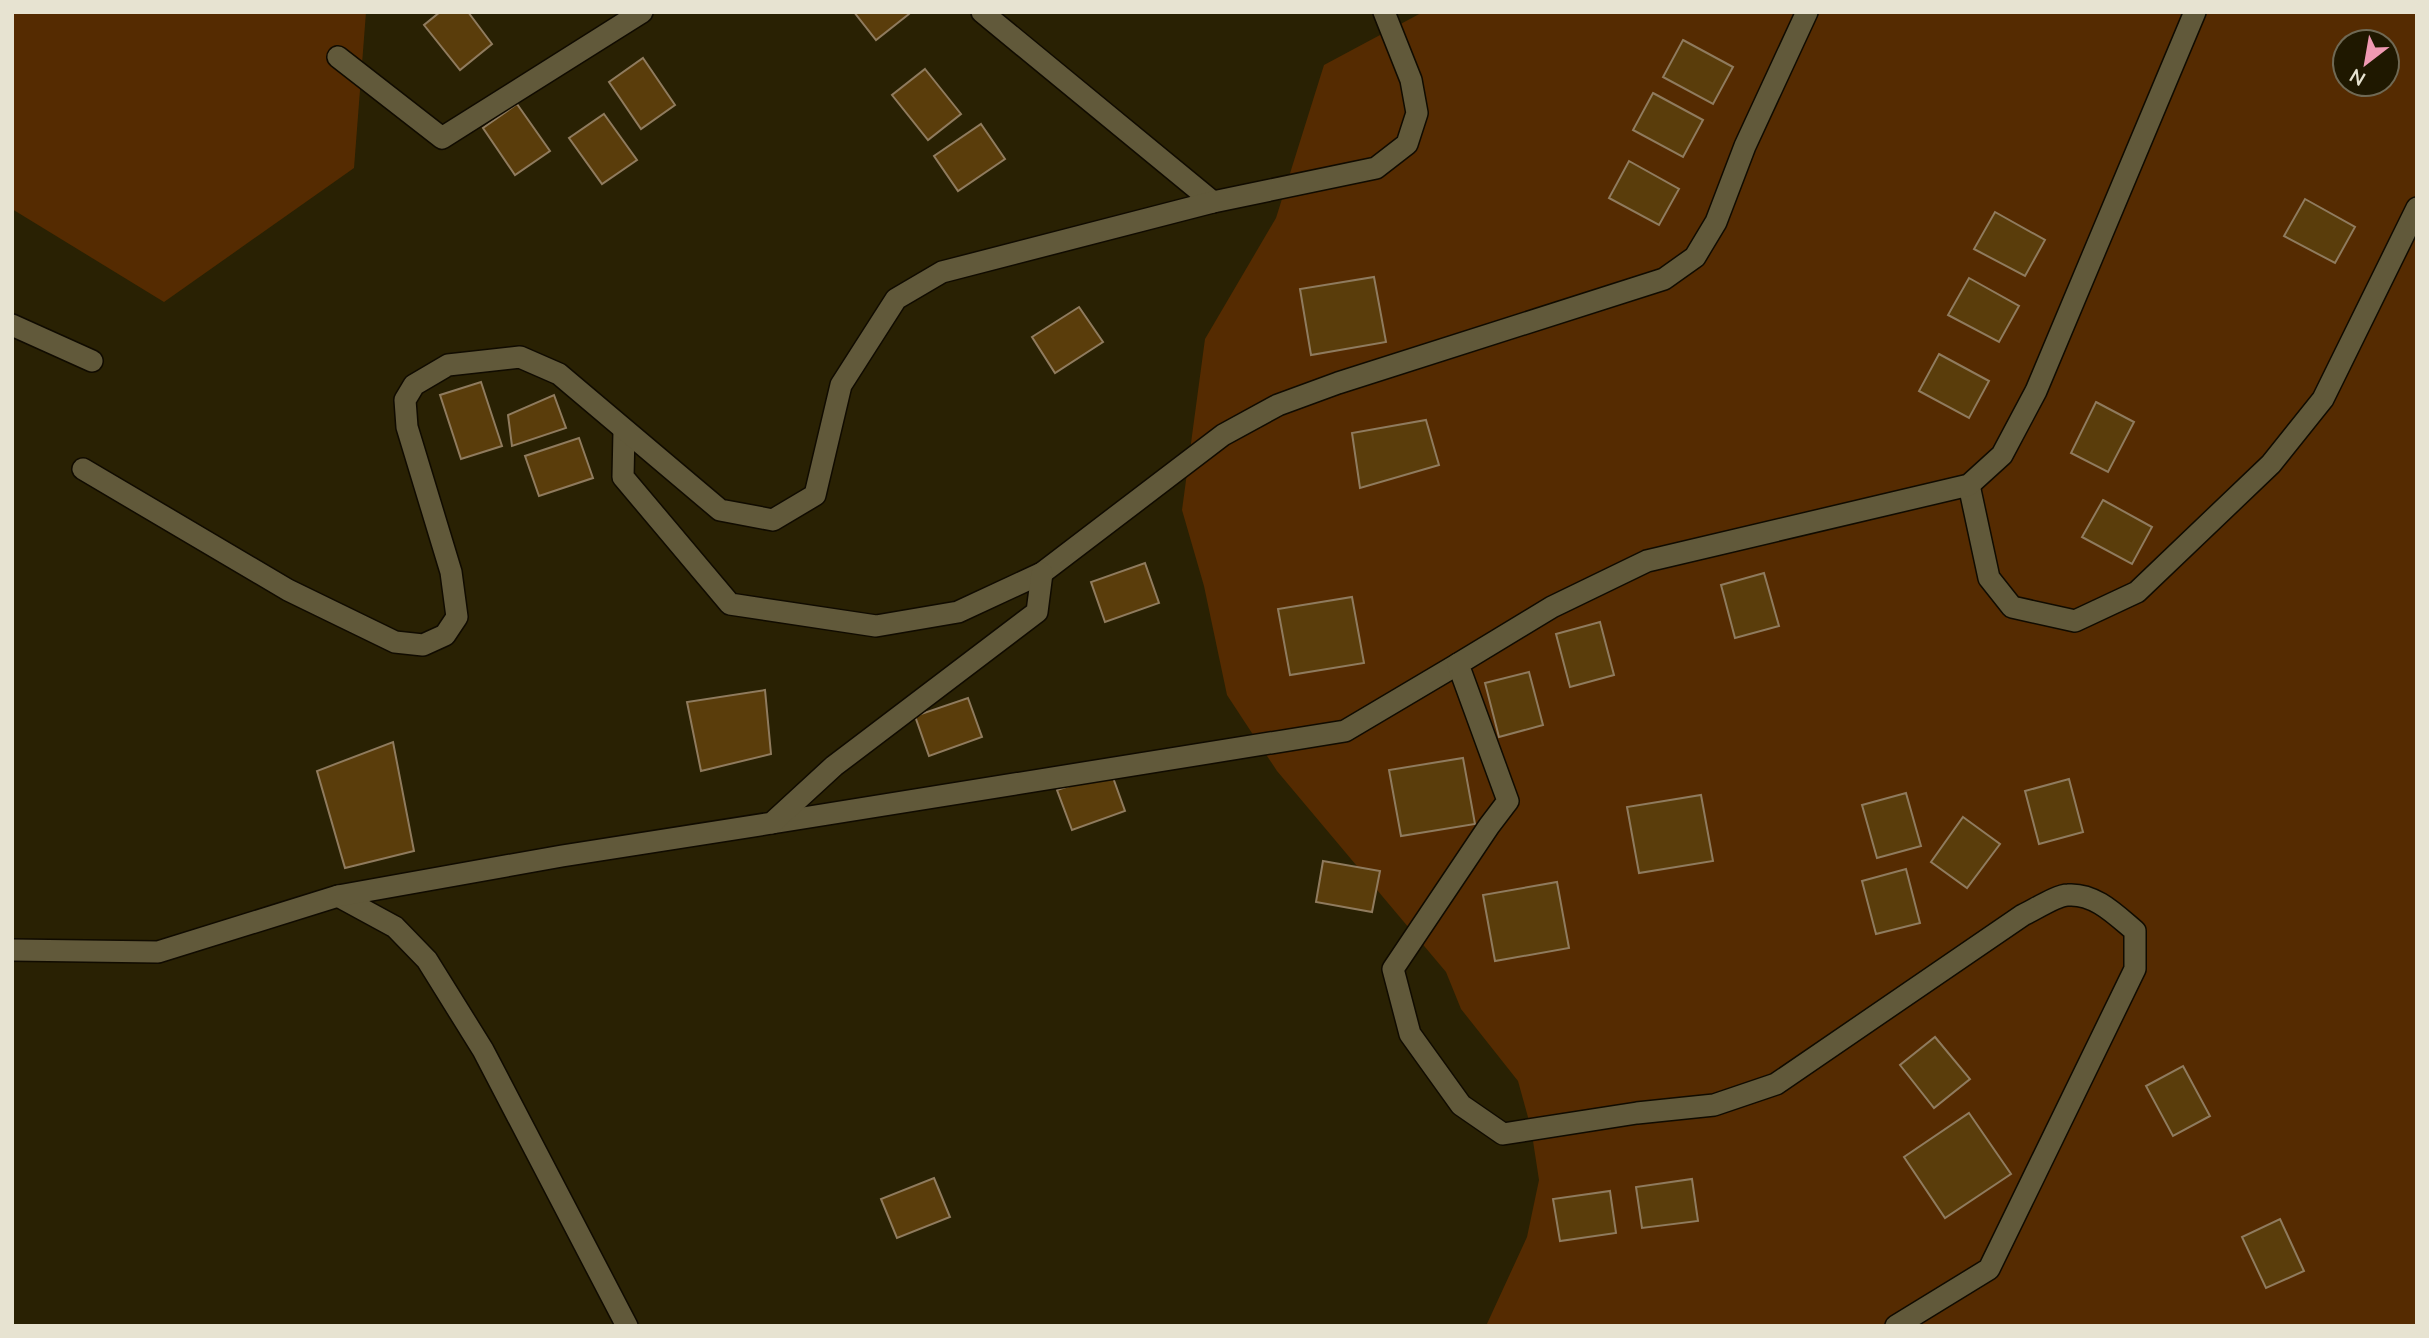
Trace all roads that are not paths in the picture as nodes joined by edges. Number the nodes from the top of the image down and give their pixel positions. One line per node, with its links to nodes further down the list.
1 (642, 12): 6 (street)
2 (982, 12): 7 (street)
3 (1384, 12): 7 (street)
4 (1807, 12): 14 (street)
5 (2195, 12): 13 (street)
6 (338, 57)
7 (1213, 202): 11 (street)
8 (2417, 208): 13 (street)
9 (12, 326): 10 (street)
10 (92, 361)
11 (624, 431): 12 (street); 14 (street)
12 (83, 469)
13 (1969, 485): 15 (street)
14 (1042, 573): 16 (street)
15 (1458, 664): 16 (street); 20 (street)
16 (772, 823): 17 (street)
17 (338, 896): 18 (street); 19 (street)
18 (12, 950)
19 (628, 1326)
20 (1896, 1326)

